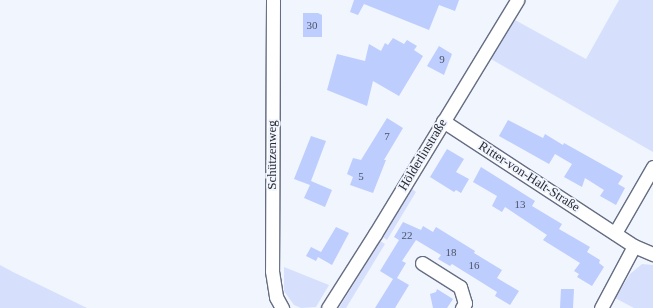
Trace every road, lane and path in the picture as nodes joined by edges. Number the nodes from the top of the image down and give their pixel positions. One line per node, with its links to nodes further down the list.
1 (273, 0): 9 (street, Schützenweg)
2 (517, 0): 3 (street, Hölderlinstraße)
3 (443, 121): 5 (street, Ritter-von-Halt-Straße); 10 (street, Hölderlinstraße)
4 (653, 167): 5 (street)
5 (615, 233): 6 (street, Ritter-von-Halt-Straße)
6 (634, 246): 7 (street, Ritter-von-Halt-Straße); 12 (street)
7 (653, 254)
8 (422, 263): 11 (street)
9 (282, 308)
10 (328, 308)
11 (462, 308)
12 (601, 308)

